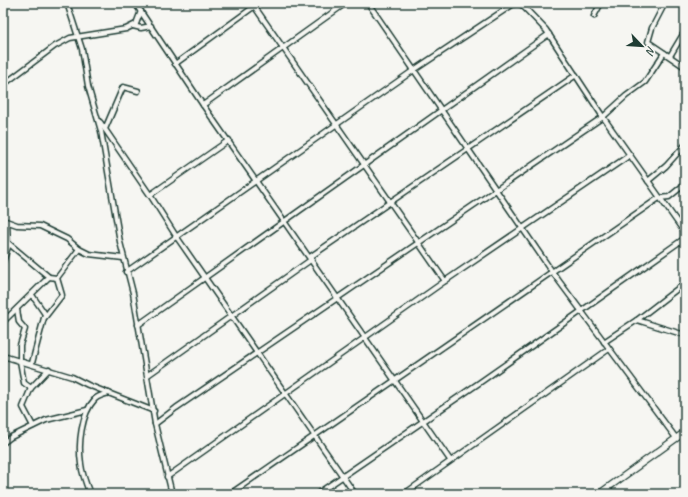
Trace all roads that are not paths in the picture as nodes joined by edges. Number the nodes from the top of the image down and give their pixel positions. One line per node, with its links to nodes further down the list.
1 (68, 3): 16 (street)
2 (135, 3): 10 (street)
3 (259, 3): 9 (street)
4 (346, 3): 17 (street)
5 (368, 3): 22 (street)
6 (517, 3): 15 (street); 22 (street)
7 (601, 3): 11 (street)
8 (665, 3): 18 (street)
9 (253, 5): 17 (street); 20 (street)
10 (141, 11): 12 (street); 13 (street)
11 (594, 16)
12 (133, 26): 13 (street); 16 (street)
13 (151, 26): 20 (street)
14 (685, 31): 19 (street)
15 (549, 34): 23 (street); 27 (street)
16 (77, 36): 24 (street); 29 (street)
17 (283, 48): 26 (street); 30 (street)
18 (664, 53): 19 (street); 28 (street)
19 (670, 56): 21 (street)
20 (175, 64): 26 (street)
21 (685, 67)
22 (414, 70): 27 (street); 30 (street)
23 (576, 75): 28 (street); 34 (street)
24 (3, 85)
25 (138, 91): 31 (street)
26 (203, 104): 32 (street)
27 (444, 111): 34 (street); 36 (street)
28 (604, 117): 35 (street); 40 (street)
29 (99, 121): 31 (street); 53 (street)
30 (337, 125): 36 (street); 37 (street)
31 (105, 130): 41 (street)
32 (229, 140): 37 (street); 41 (street)
33 (685, 145): 38 (street)
34 (468, 150): 40 (street); 43 (street)
35 (630, 155): 38 (street); 46 (street)
36 (364, 164): 43 (street); 44 (street)
37 (257, 180): 44 (street); 48 (street)
38 (648, 181): 42 (street)
39 (685, 184): 42 (street)
40 (497, 189): 46 (street); 51 (street)
41 (150, 195): 48 (street)
42 (659, 198): 47 (street); 57 (street)
43 (390, 202): 51 (street); 54 (street)
44 (285, 220): 54 (street); 60 (street)
45 (5, 221): 50 (street); 52 (street)
46 (522, 227): 57 (street); 61 (street)
47 (685, 233)
48 (176, 236): 56 (street); 60 (street)
49 (685, 238): 66 (street)
50 (7, 242): 55 (street); 58 (street)
51 (418, 243): 61 (street); 64 (street)
52 (79, 249): 53 (street); 59 (street)
53 (123, 258): 56 (street)
54 (311, 258): 64 (street); 67 (street)
55 (3, 262)
56 (126, 272): 71 (street)
57 (553, 273): 66 (street); 83 (street)
58 (49, 277): 59 (street); 63 (street)
59 (57, 278): 68 (street)
60 (204, 278): 67 (street); 71 (street)
61 (445, 281): 73 (street)
62 (685, 283): 69 (street)
63 (32, 295): 65 (street); 68 (street)
64 (338, 299): 73 (street); 76 (street)
65 (17, 309): 70 (street); 78 (street)
66 (581, 312): 74 (street); 89 (street)
67 (231, 316): 76 (street); 82 (street)
68 (45, 317): 79 (street)
69 (638, 320): 72 (street); 74 (street)
70 (3, 322)
71 (138, 325): 82 (street)
72 (685, 335)
73 (365, 337): 83 (street); 86 (street)
74 (604, 342): 75 (street)
75 (609, 349): 94 (street); 96 (street)
76 (259, 353): 86 (street); 90 (street)
77 (3, 356): 78 (street)
78 (20, 361): 79 (street); 84 (street)
79 (35, 364): 80 (street); 81 (street)
80 (49, 369): 81 (street); 85 (street)
81 (42, 374): 84 (street)
82 (148, 375): 88 (street)
83 (395, 382): 89 (street); 93 (street)
84 (31, 388): 91 (street)
85 (110, 393): 87 (street); 88 (street)
86 (285, 393): 93 (street); 98 (street)
87 (87, 410): 91 (street); 100 (street)
88 (154, 412): 90 (street)
89 (423, 420): 96 (street); 97 (street)
90 (155, 424): 98 (street)
91 (33, 426): 95 (street)
92 (685, 432): 94 (main road)
93 (316, 436): 97 (street); 102 (street)
94 (676, 438): 105 (main road)
95 (3, 443)
96 (450, 460): 99 (street)
97 (342, 475): 103 (street); 104 (street)
98 (167, 477): 101 (street)
99 (407, 493)
100 (90, 494)
101 (172, 494)
102 (230, 494)
103 (317, 494)
104 (355, 494)
105 (599, 494)

